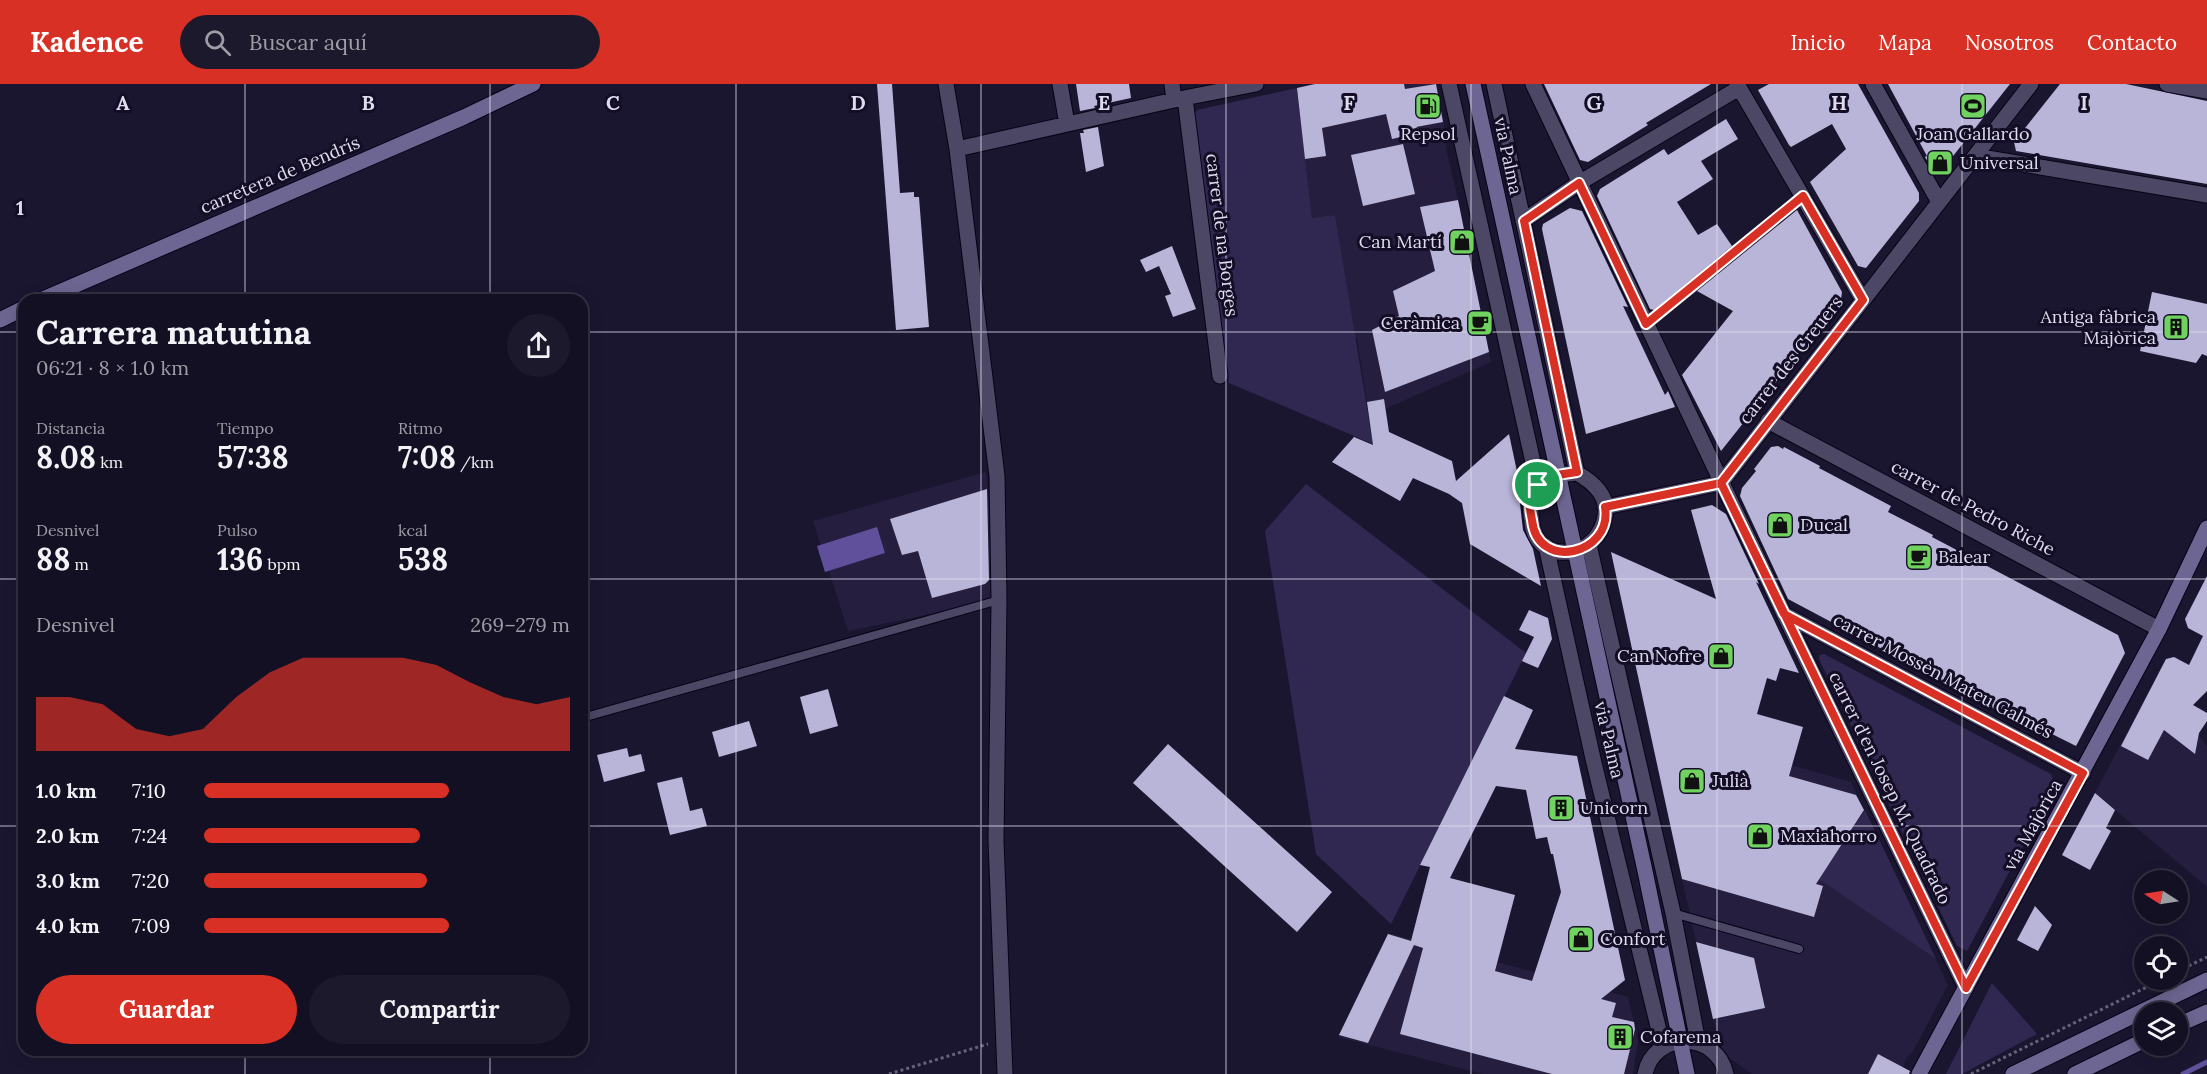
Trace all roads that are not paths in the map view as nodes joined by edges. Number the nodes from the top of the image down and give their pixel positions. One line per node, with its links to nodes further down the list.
1 (533, 84): 24 (main road, carretera de Bendrís)
2 (946, 84): 17 (street)
3 (1060, 84): 16 (street)
4 (1172, 84): 15 (street, carrer de na Borges)
5 (1256, 84): 15 (street)
6 (1449, 84): 34 (street)
7 (1473, 84): 32 (main road, via Palma)
8 (1494, 84): 23 (street, via Palma)
9 (1533, 84): 19 (street, carrer d'en Josep M. Quadrado)
10 (1873, 84): 22 (street)
11 (2031, 84): 18 (street, carrer des Creuers)
12 (2167, 84): 14 (street)
13 (1738, 86): 19 (street); 21 (street)
14 (2207, 92)
15 (1179, 99): 16 (street); 29 (street, carrer de na Borges)
16 (1067, 124): 17 (street)
17 (957, 149): 40 (street)
18 (1975, 156): 20 (street); 22 (street, carrer des Creuers)
19 (1579, 183): 23 (street); 28 (street, carrer d'en Josep M. Quadrado)
20 (2207, 195)
21 (1803, 196): 25 (street); 28 (lane)
22 (1939, 202): 25 (street, carrer des Creuers)
23 (1524, 221): 31 (street, via Palma)
24 (54, 294)
25 (1863, 300): 30 (street, carrer des Creuers)
26 (18, 311): 27 (main road)
27 (0, 320)
28 (1646, 324): 33 (street, carrer d'en Josep M. Quadrado)
29 (1220, 376)
30 (1768, 421): 33 (street, carrer des Creuers); 42 (street, carrer de Pedro Riche)
31 (1577, 472): 32 (street); 35 (street)
32 (1557, 475): 34 (street); 39 (main road, via Palma)
33 (1721, 483): 35 (street); 41 (street, carrer d'en Josep M. Quadrado)
34 (1538, 485): 38 (street, via Palma)
35 (1605, 507): 37 (street)
36 (2207, 528): 42 (main road, via Majòrica)
37 (1589, 545): 39 (street); 45 (street)
38 (1546, 546): 39 (street); 54 (street, via Palma)
39 (1574, 552): 51 (main road, via Palma)
40 (999, 600): 43 (lane); 55 (street)
41 (1784, 614): 44 (street, carrer Mossèn Mateu Galmés); 48 (street, carrer d'en Josep M. Quadrado)
42 (2159, 629): 44 (main road, via Majòrica)
43 (588, 716)
44 (2083, 773): 48 (main road, via Majòrica)
45 (1672, 913): 46 (lane); 52 (street)
46 (1799, 949)
47 (2207, 980): 60 (main road)
48 (1966, 988): 59 (main road, via Majòrica)
49 (2207, 1012): 50 (main road)
50 (2188, 1021)
51 (1681, 1041): 52 (street); 54 (street); 57 (main road, via Palma)
52 (1698, 1042): 58 (street)
53 (2134, 1045): 61 (main road)
54 (1663, 1047): 56 (street)
55 (1005, 1074)
56 (1645, 1074)
57 (1688, 1074)
58 (1726, 1074)
59 (1919, 1074)
60 (2013, 1074)
61 (2075, 1074)

